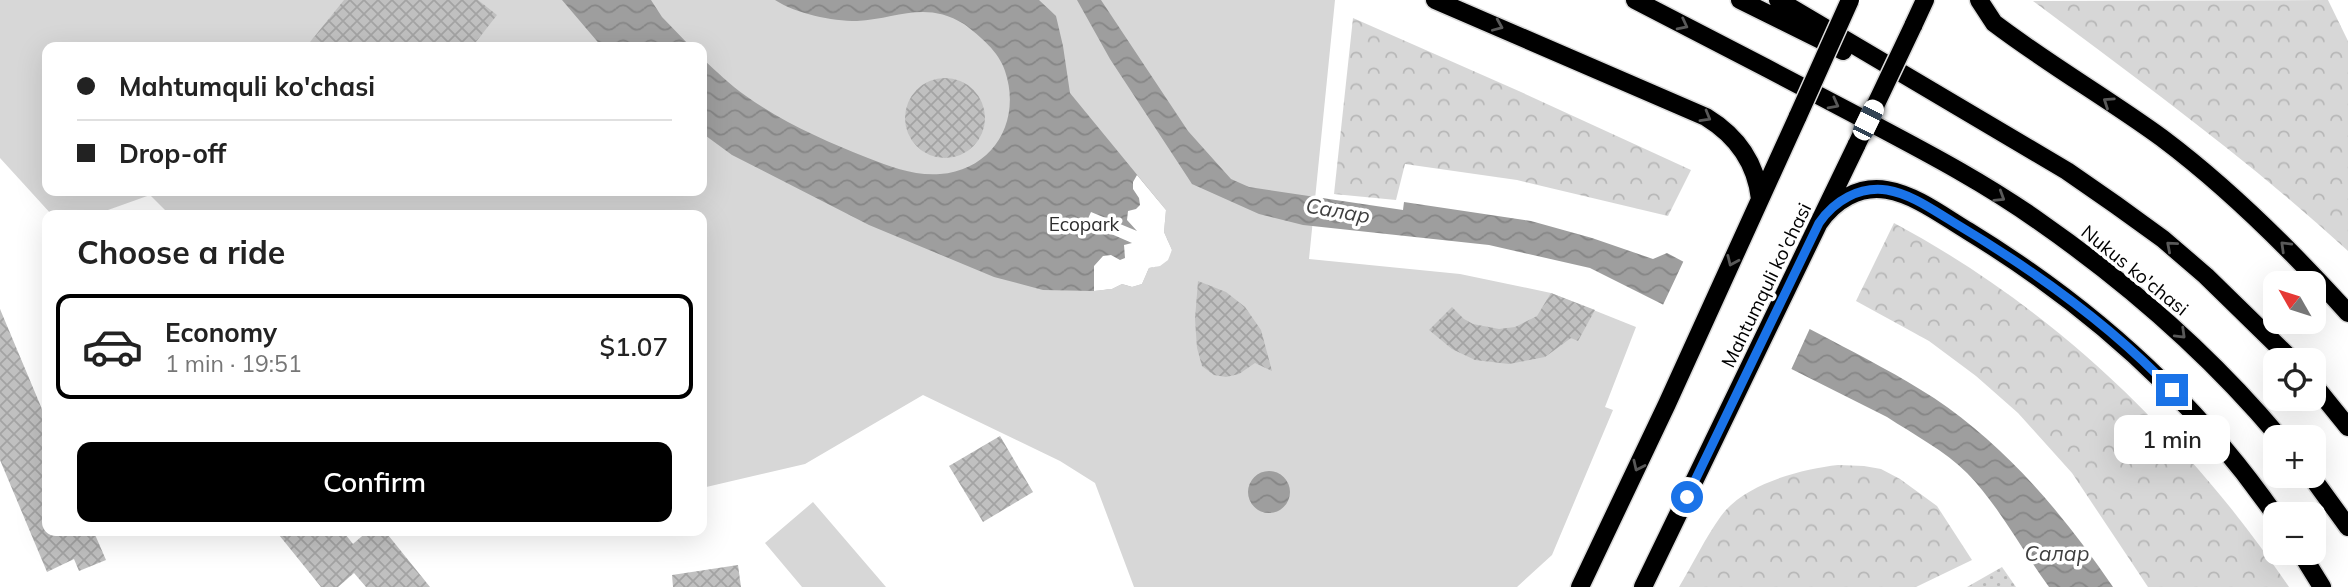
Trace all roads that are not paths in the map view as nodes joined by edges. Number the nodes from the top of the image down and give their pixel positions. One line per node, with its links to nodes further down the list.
1 (1435, 0): 9 (main road, one-way to 9)
2 (1635, 0): 14 (main road, Nukus ko'chasi, one-way to 14)
3 (1740, 0): 8 (main road)
4 (1778, 0): 8 (main road)
5 (1850, 0): 9 (main road, Mahtumquli ko'chasi, bridge)
6 (1926, 0): 10 (main road, Mahtumquli ko'chasi, bridge)
7 (1979, 0): 11 (main road, one-way to 7)
8 (1966, 112): 12 (main road, Nukus ko'chasi, one-way to 8)
9 (1760, 199): 20 (main road, Mahtumquli ko'chasi, one-way to 20)
10 (1819, 223): 17 (main road); 21 (main road, Mahtumquli ko'chasi)
11 (2348, 313)
12 (2280, 348)
13 (2326, 400): 15 (main road)
14 (2269, 425)
15 (2348, 427)
16 (2320, 488): 18 (main road)
17 (2265, 502)
18 (2348, 527)
19 (2308, 565): 22 (main road)
20 (1580, 587)
21 (1643, 587)
22 (2322, 587)

